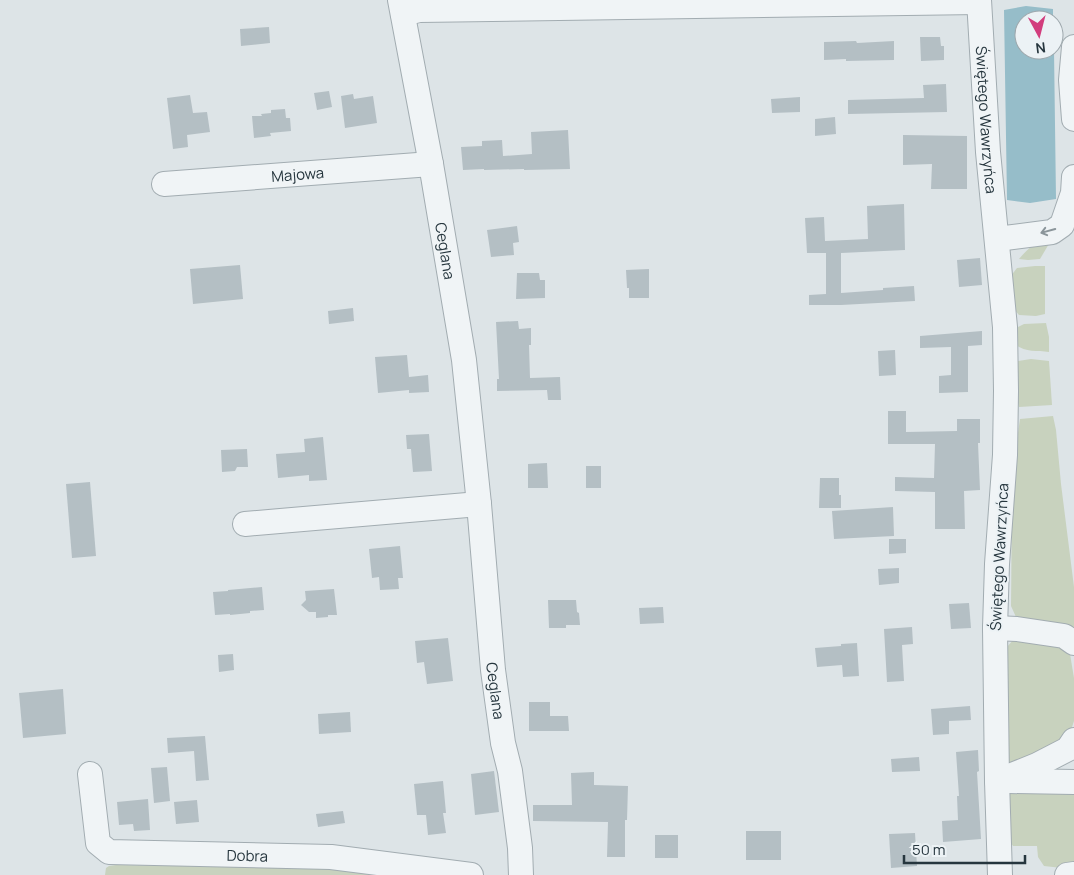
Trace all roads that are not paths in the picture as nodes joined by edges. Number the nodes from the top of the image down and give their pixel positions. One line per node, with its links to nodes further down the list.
1 (980, 1): 2 (street); 8 (street, Świętego Wawrzyńca)
2 (402, 7): 5 (street, Ceglana)
3 (1074, 47): 4 (street)
4 (1074, 119)
5 (431, 164): 7 (street, Majowa); 9 (street, Ceglana)
6 (1074, 177): 8 (street, one-way to 8)
7 (164, 184)
8 (997, 239): 11 (street, Świętego Wawrzyńca)
9 (479, 504): 10 (street); 19 (street, Ceglana)
10 (244, 524)
11 (995, 628): 12 (street); 15 (street, Świętego Wawrzyńca)
12 (1074, 643)
13 (1074, 740): 15 (street)
14 (90, 774): 18 (street, Dobra)
15 (997, 781): 16 (street); 20 (street, Świętego Wawrzyńca)
16 (1074, 782)
17 (1074, 874): 21 (street)
18 (471, 875)
19 (521, 875)
20 (1000, 875)
21 (1067, 875)

